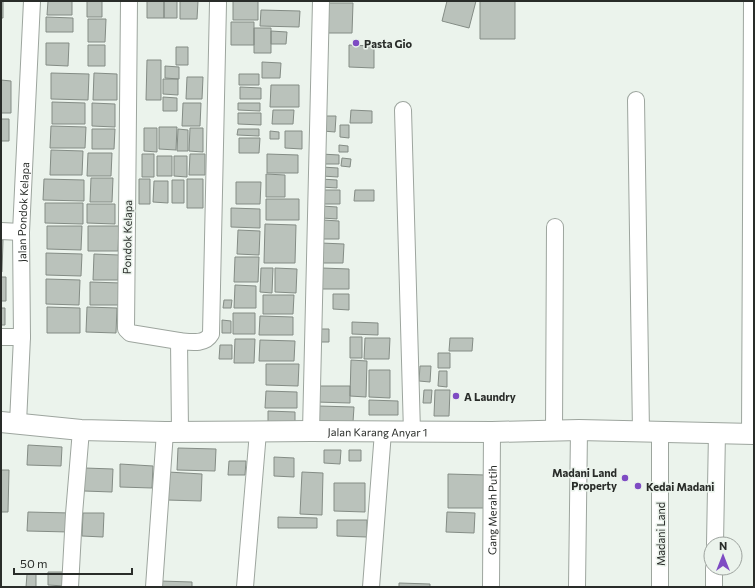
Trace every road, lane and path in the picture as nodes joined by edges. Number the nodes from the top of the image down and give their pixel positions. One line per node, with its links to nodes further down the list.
1 (32, 1): 10 (street, Jalan Pondok Kelapa)
2 (130, 1): 13 (street, Pondok Kelapa)
3 (321, 1): 18 (street)
4 (752, 1): 26 (street)
5 (218, 3): 13 (street, Pondok Kelapa)
6 (636, 100): 24 (street, Madani Land)
7 (403, 110): 22 (street)
8 (555, 227): 19 (street)
9 (1, 231): 10 (street)
10 (21, 232): 12 (street, Jalan Pondok Kelapa)
11 (1, 337): 12 (street)
12 (22, 337): 14 (street, Jalan Pondok Kelapa)
13 (179, 341): 17 (street)
14 (9, 423): 15 (main road, Jalan Karang Anyar 1)
15 (81, 430): 17 (main road, Jalan Karang Anyar 1); 29 (street)
16 (579, 430): 19 (main road, Jalan Karang Anyar 1); 24 (main road, Jalan Karang Anyar 1); 34 (street)
17 (173, 431): 20 (main road, Jalan Karang Anyar 1); 30 (street)
18 (311, 431): 20 (main road, Jalan Karang Anyar 1); 21 (main road, Jalan Karang Anyar 1)
19 (554, 431): 23 (main road, Jalan Karang Anyar 1)
20 (258, 432): 31 (street)
21 (383, 432): 22 (main road, Jalan Karang Anyar 1); 32 (street)
22 (412, 432): 23 (main road, Jalan Karang Anyar 1)
23 (492, 432): 33 (street, Gang Merah Putih)
24 (651, 432): 25 (main road, Jalan Karang Anyar 1); 35 (street, Madani Land)
25 (717, 432): 26 (main road, Jalan Karang Anyar 1); 27 (street)
26 (752, 434)
27 (715, 536)
28 (714, 576): 36 (street)
29 (70, 587)
30 (154, 587)
31 (244, 587)
32 (371, 587)
33 (491, 587)
34 (577, 587)
35 (660, 587)
36 (714, 587)

